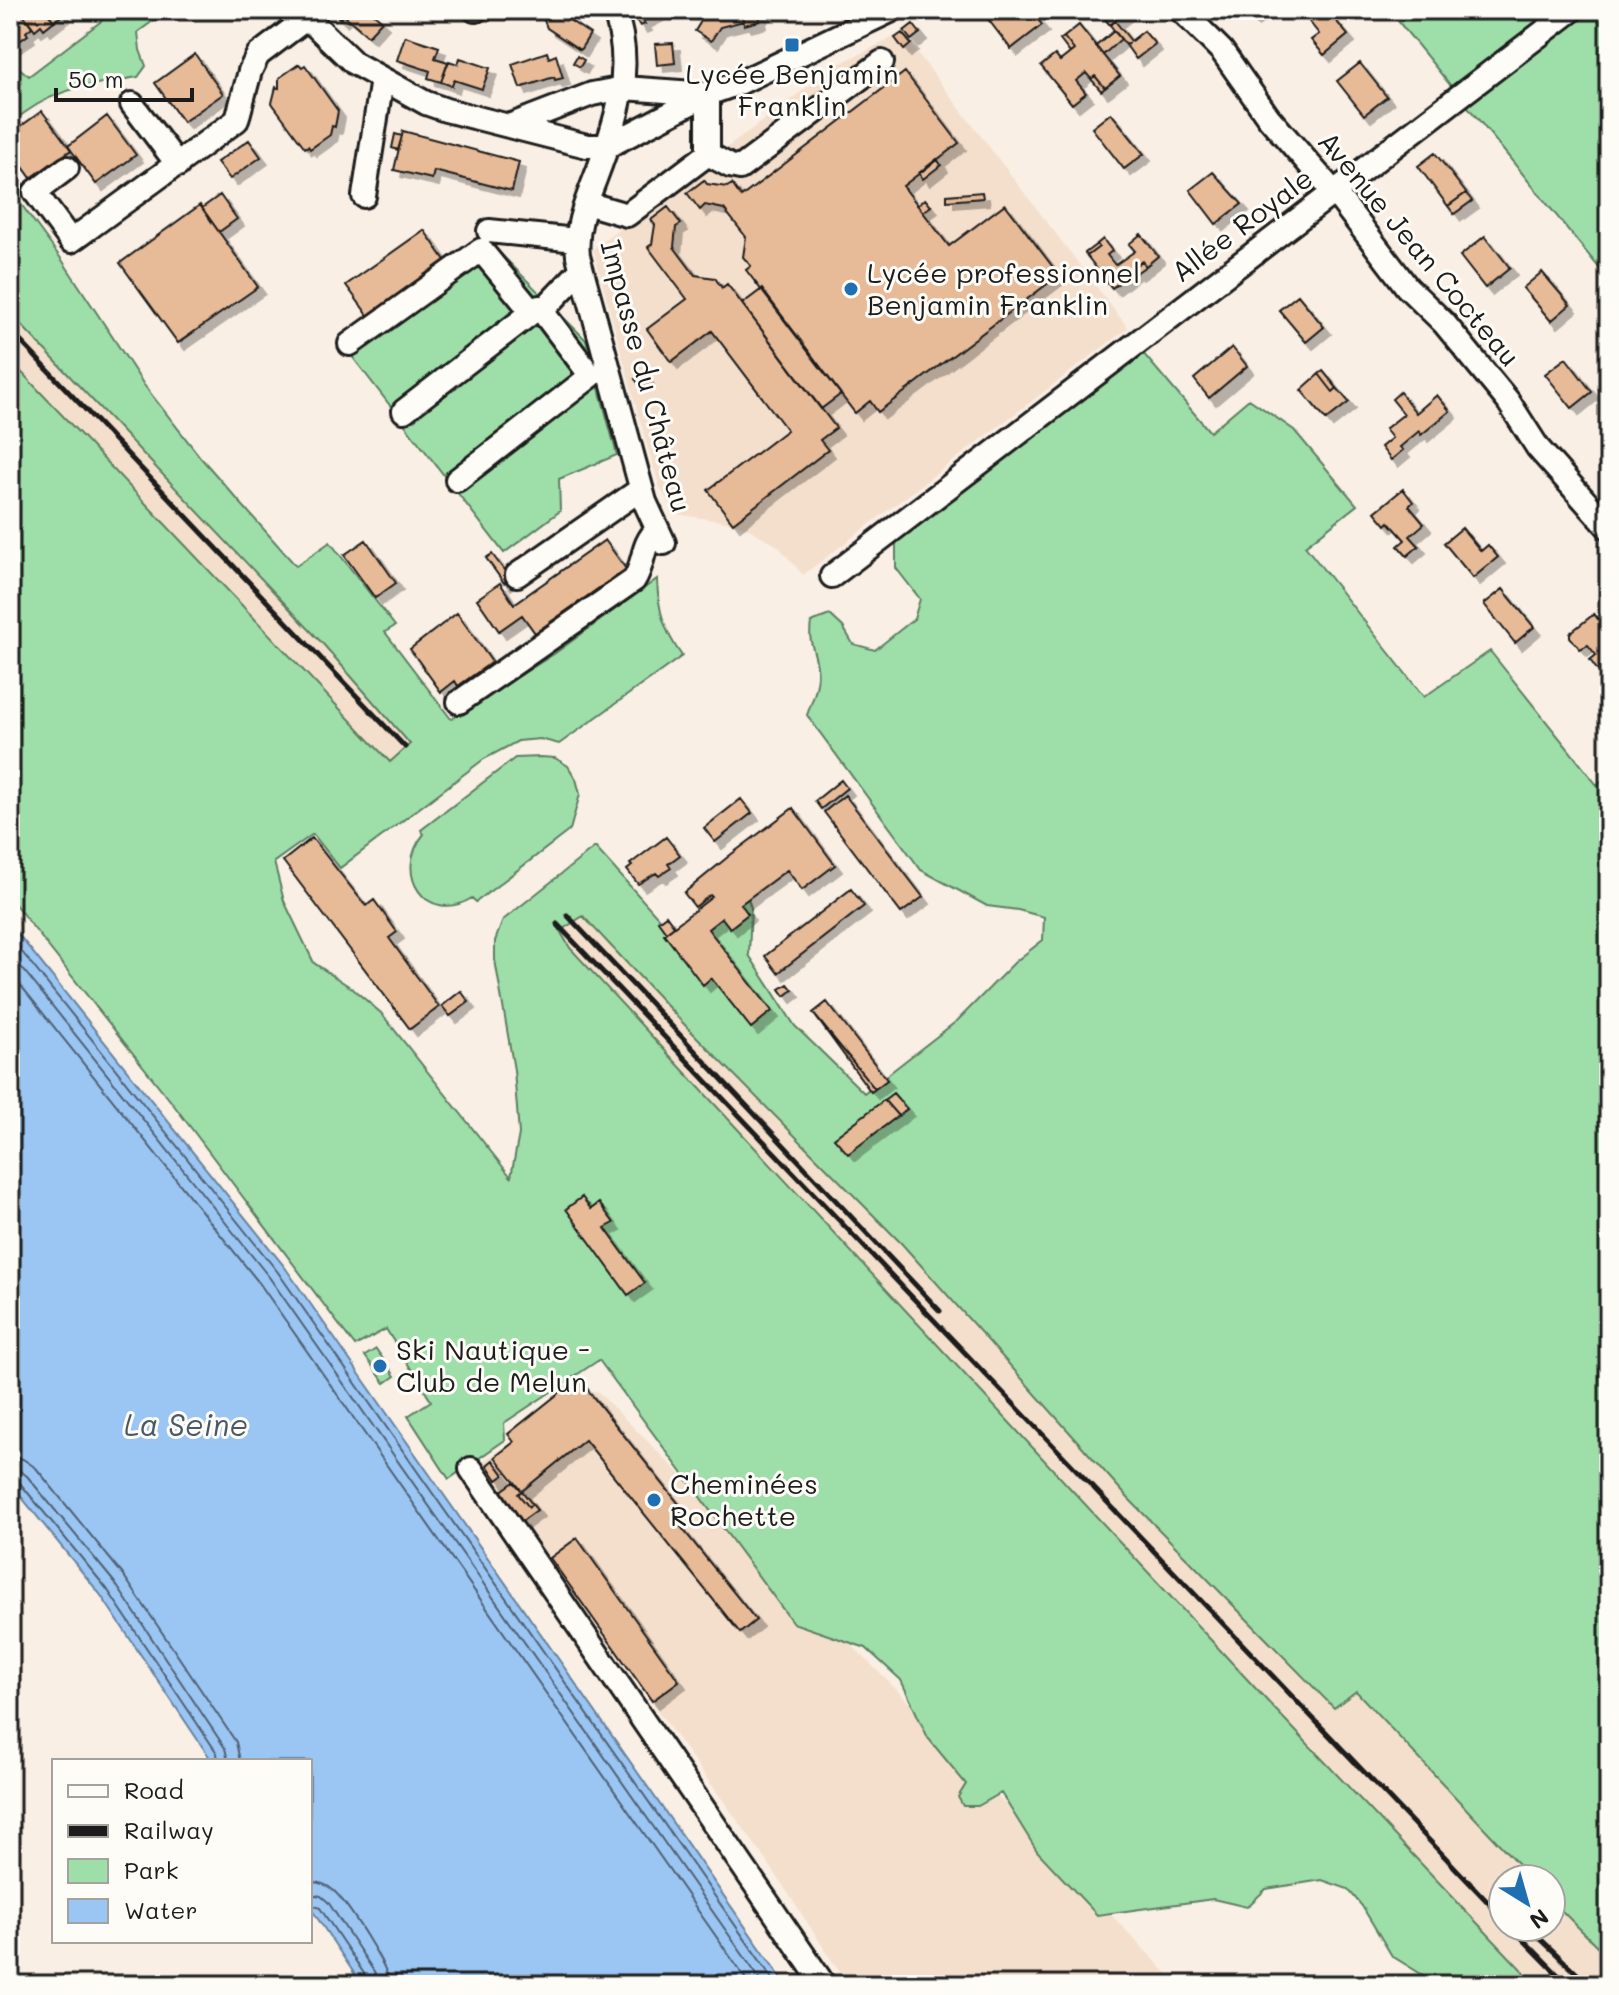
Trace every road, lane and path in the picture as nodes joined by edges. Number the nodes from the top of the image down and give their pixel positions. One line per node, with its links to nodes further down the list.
1 (614, 10): 8 (street, Impasse du Château)
2 (892, 10): 9 (street)
3 (1181, 10): 16 (street, Avenue Jean Cocteau)
4 (1572, 10): 16 (street, Allée Royale)
5 (303, 14): 7 (street); 14 (street)
6 (882, 62): 13 (street)
7 (382, 79): 11 (street); 17 (street)
8 (624, 88): 9 (street); 11 (street); 12 (street, Impasse du Château)
9 (708, 94): 12 (street); 13 (street)
10 (132, 104): 14 (street)
11 (509, 126): 12 (street)
12 (608, 146): 18 (street, Impasse du Château)
13 (708, 154): 18 (street)
14 (178, 165): 15 (street)
15 (67, 168)
16 (1334, 194): 27 (street, Avenue Jean Cocteau); 29 (street, Allée Royale)
17 (364, 196)
18 (586, 203): 20 (street, Impasse du Château)
19 (489, 231): 20 (street)
20 (576, 240): 21 (street, Impasse du Château)
21 (581, 270): 22 (street); 26 (street, Impasse du Château)
22 (537, 312): 23 (street); 24 (street); 25 (street)
23 (350, 344)
24 (404, 411)
25 (457, 480)
26 (641, 489): 28 (street); 30 (street, Impasse du Château)
27 (1609, 528)
28 (517, 575)
29 (832, 576)
30 (459, 702)
31 (471, 1469): 32 (street)
32 (824, 1985)

